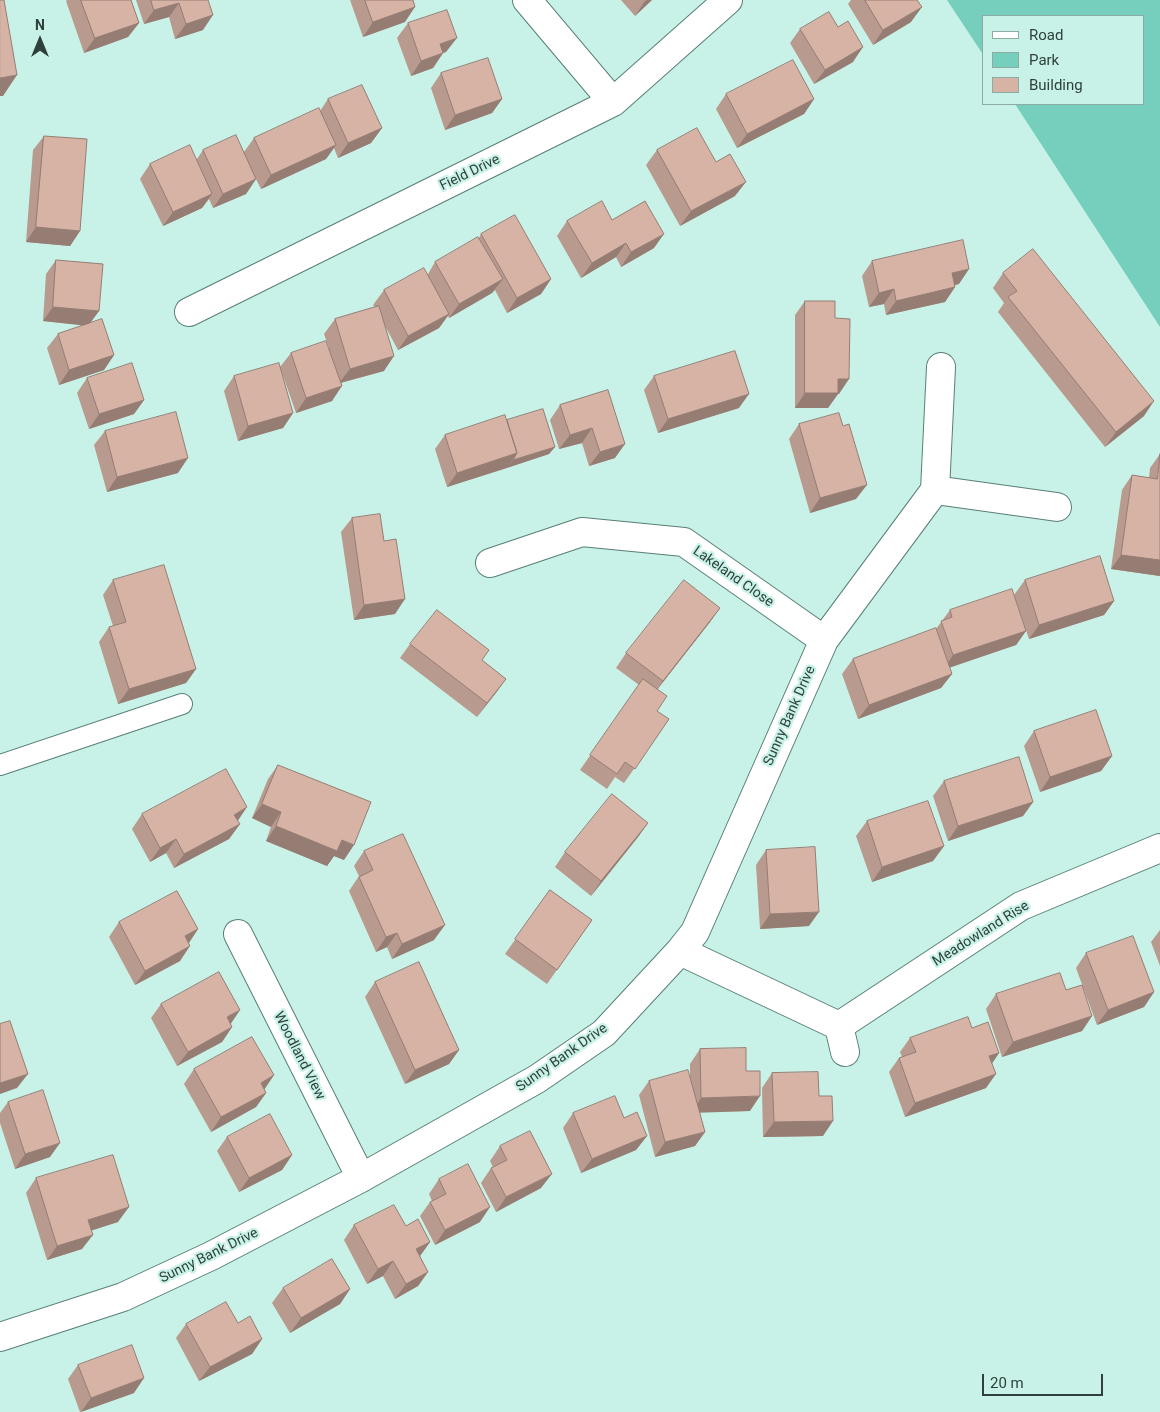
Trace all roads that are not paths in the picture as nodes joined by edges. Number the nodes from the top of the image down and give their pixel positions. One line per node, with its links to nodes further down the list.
1 (527, 0): 3 (street)
2 (728, 0): 3 (street, Field Drive)
3 (613, 102): 4 (street, Field Drive)
4 (189, 312)
5 (941, 367): 6 (street)
6 (935, 490): 7 (street); 9 (street, Sunny Bank Drive)
7 (1057, 507)
8 (490, 562): 9 (street, Lakeland Close)
9 (824, 640): 14 (street, Sunny Bank Drive)
10 (182, 704): 11 (lane)
11 (0, 765)
12 (1160, 848): 15 (street, Meadowland Rise)
13 (238, 934): 17 (street, Woodland View)
14 (680, 951): 15 (street); 17 (street, Sunny Bank Drive)
15 (839, 1026): 16 (street)
16 (845, 1052)
17 (361, 1178): 18 (street, Sunny Bank Drive)
18 (0, 1337)

